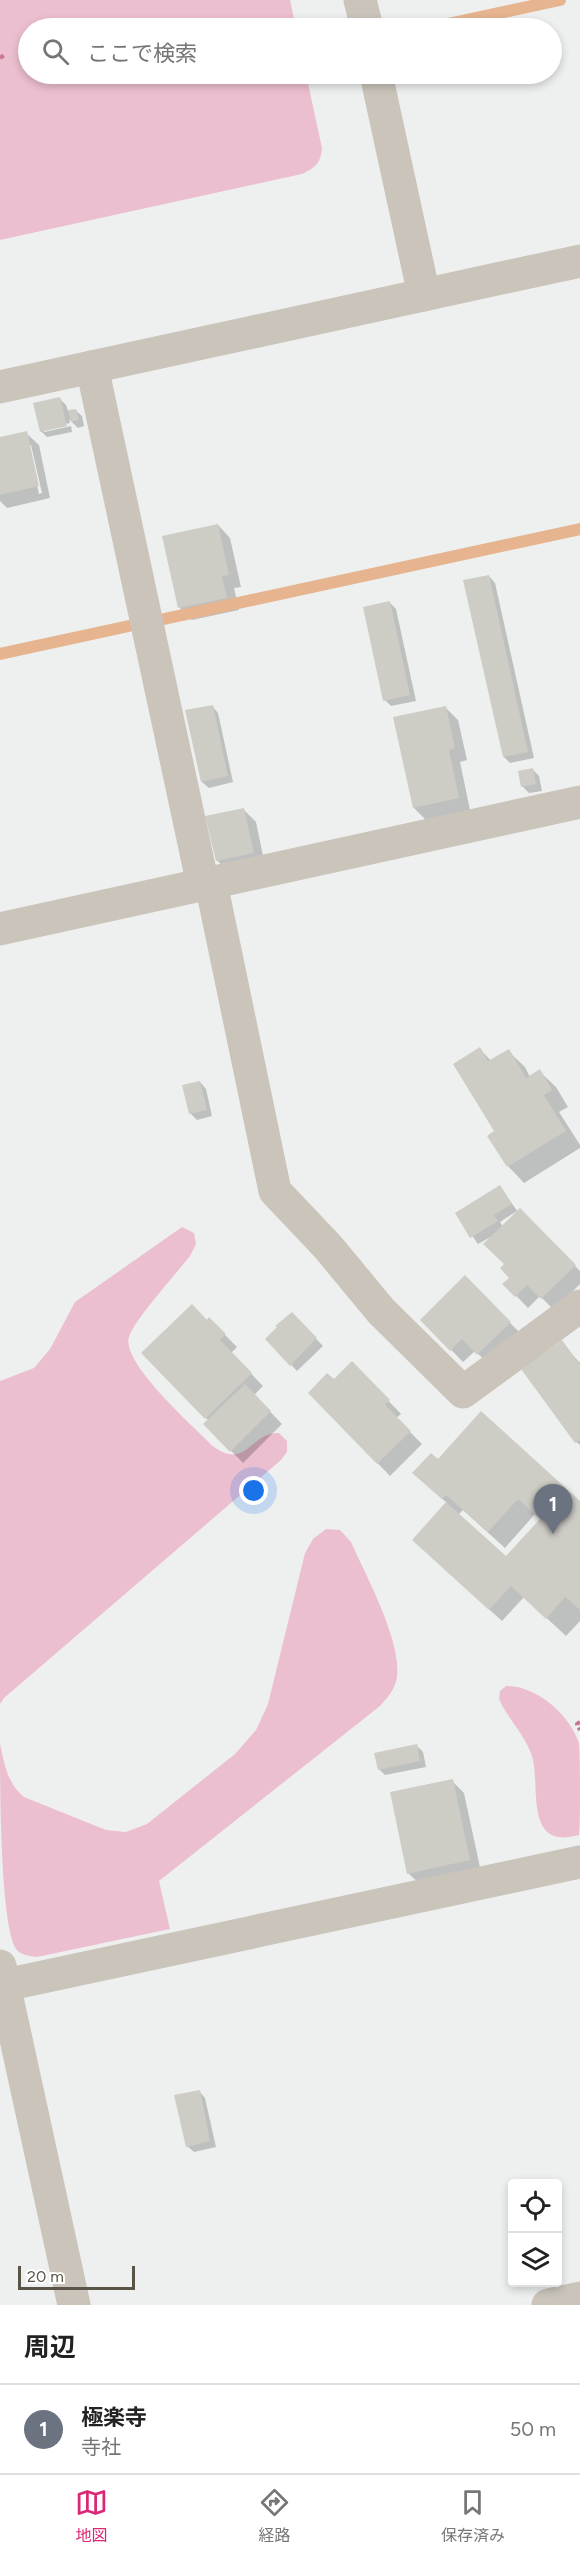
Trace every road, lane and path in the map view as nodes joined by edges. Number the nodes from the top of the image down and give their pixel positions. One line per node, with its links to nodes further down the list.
1 (360, 0): 2 (street)
2 (364, 18)
3 (6, 54): 4 (path)
4 (0, 58)
5 (378, 84): 7 (street)
6 (580, 261): 7 (street)
7 (424, 295): 8 (street)
8 (92, 367): 9 (street); 11 (street)
9 (0, 387)
10 (580, 802): 11 (street)
11 (207, 884): 12 (street); 13 (street)
12 (0, 929)
13 (580, 1306)
14 (580, 1722): 15 (path)
15 (580, 1730)
16 (580, 1862): 17 (street)
17 (1, 1979): 19 (street)
18 (580, 2298): 20 (street)
19 (74, 2305)
20 (548, 2305)

